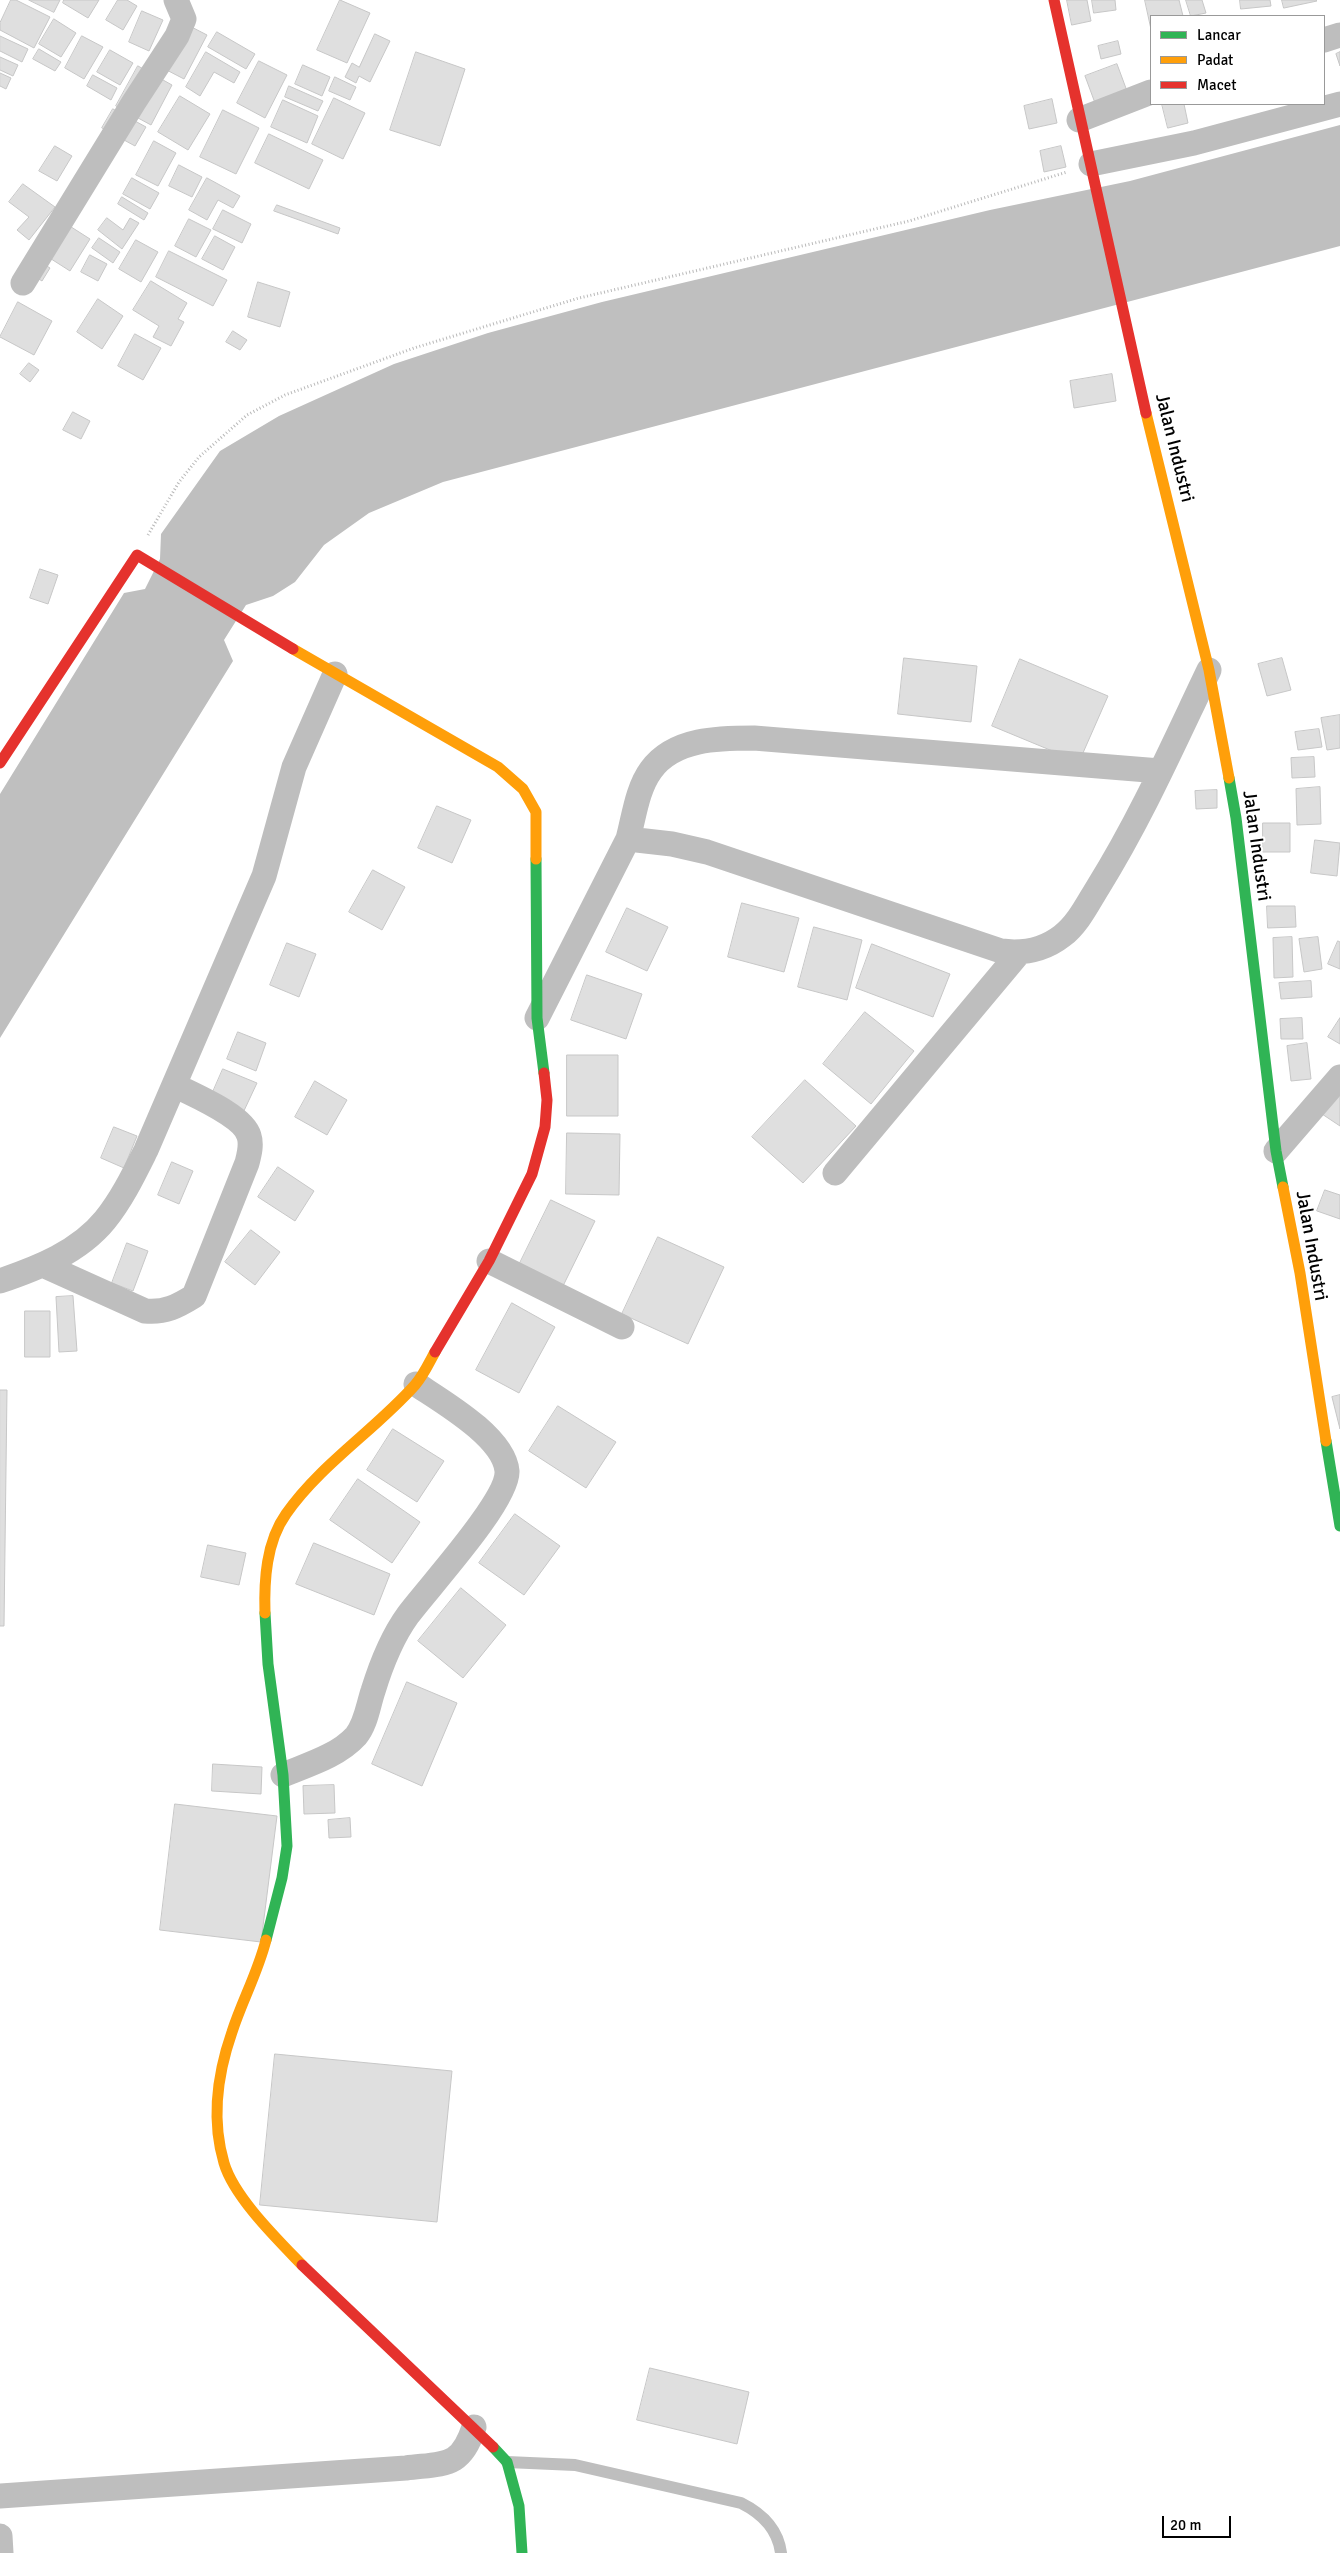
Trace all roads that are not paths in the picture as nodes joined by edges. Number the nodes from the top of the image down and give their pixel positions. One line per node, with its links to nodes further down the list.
1 (176, 0): 9 (street)
2 (1054, 0): 7 (street, Jalan Industri)
3 (1340, 36): 4 (street)
4 (1325, 40)
5 (1150, 92): 7 (street)
6 (1340, 104): 8 (street)
7 (1080, 120): 8 (street, Jalan Industri)
8 (1093, 171): 10 (street, Jalan Industri)
9 (24, 284)
10 (1209, 670): 13 (street); 19 (street, Jalan Industri)
11 (335, 674): 12 (street); 16 (street); 18 (street)
12 (0, 763)
13 (1160, 771): 14 (street); 15 (street)
14 (628, 839): 15 (street); 16 (street)
15 (1019, 952): 20 (street)
16 (537, 1018): 21 (street)
17 (1340, 1077): 19 (street)
18 (174, 1085): 22 (street); 22 (street)
19 (1276, 1151): 26 (street, Jalan Industri)
20 (835, 1172)
21 (489, 1261): 24 (street); 25 (street)
22 (43, 1265): 23 (street)
23 (0, 1281)
24 (622, 1327)
25 (416, 1384): 27 (street); 27 (street)
26 (1340, 1526)
27 (283, 1775): 28 (street)
28 (474, 2427): 29 (street); 30 (street)
29 (506, 2462): 33 (street); 34 (lane)
30 (0, 2496)
31 (0, 2536): 32 (street)
32 (1, 2553)
33 (522, 2553)
34 (781, 2553)

